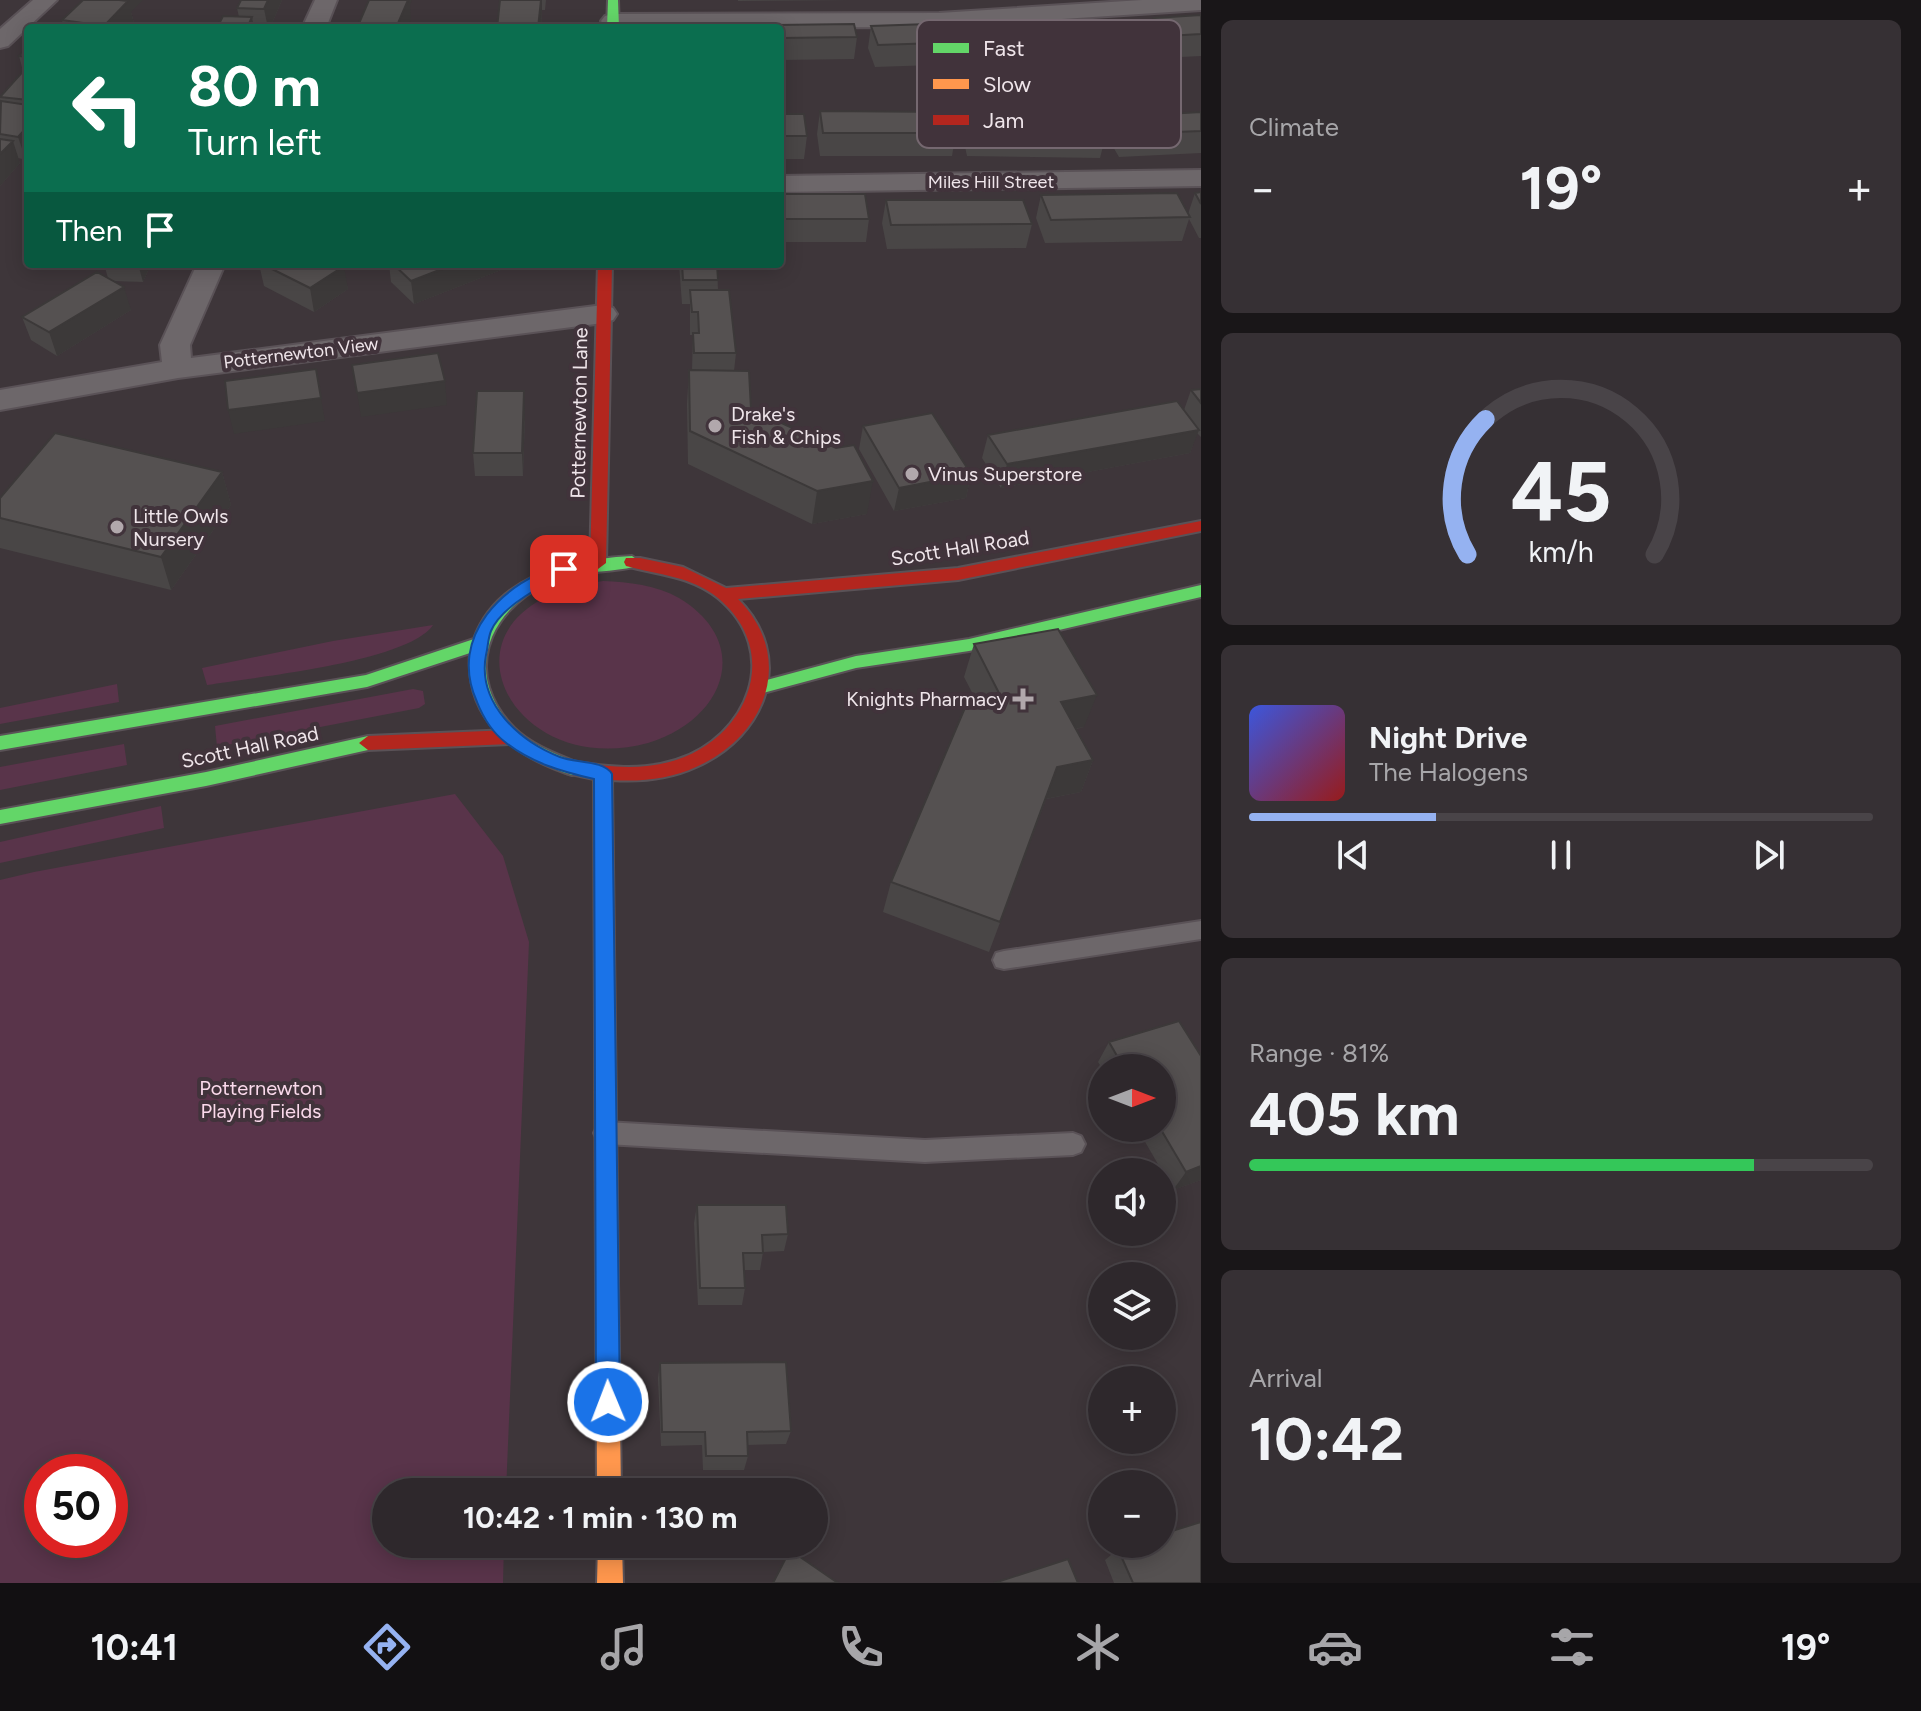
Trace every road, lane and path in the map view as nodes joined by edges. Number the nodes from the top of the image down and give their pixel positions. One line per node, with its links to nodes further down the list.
1 (46, 0): 6 (street)
2 (326, 0): 5 (street)
3 (1201, 3): 4 (street)
4 (613, 16)
5 (316, 24)
6 (0, 41)
7 (1201, 178): 8 (street, Miles Hill Street)
8 (784, 184)
9 (209, 268): 12 (street)
10 (605, 268): 11 (main road, Potternewton Lane)
11 (603, 314): 12 (street, Potternewton View); 15 (main road, Potternewton Lane)
12 (178, 369): 13 (street, Potternewton View)
13 (0, 400)
14 (1201, 526): 17 (main road, Scott Hall Road)
15 (598, 563): 17 (main road); 18 (main road)
16 (1201, 591): 19 (main road)
17 (724, 594): 19 (main road)
18 (480, 643): 20 (main road); 21 (main road)
19 (763, 687): 22 (main road)
20 (511, 737): 22 (main road); 23 (main road, Scott Hall Road)
21 (0, 743)
22 (603, 774): 26 (main road)
23 (0, 817)
24 (1201, 930): 25 (lane)
25 (1004, 960)
26 (606, 1133): 27 (lane); 28 (main road)
27 (1073, 1144)
28 (609, 1478)
29 (610, 1558): 30 (main road)
30 (610, 1583)

